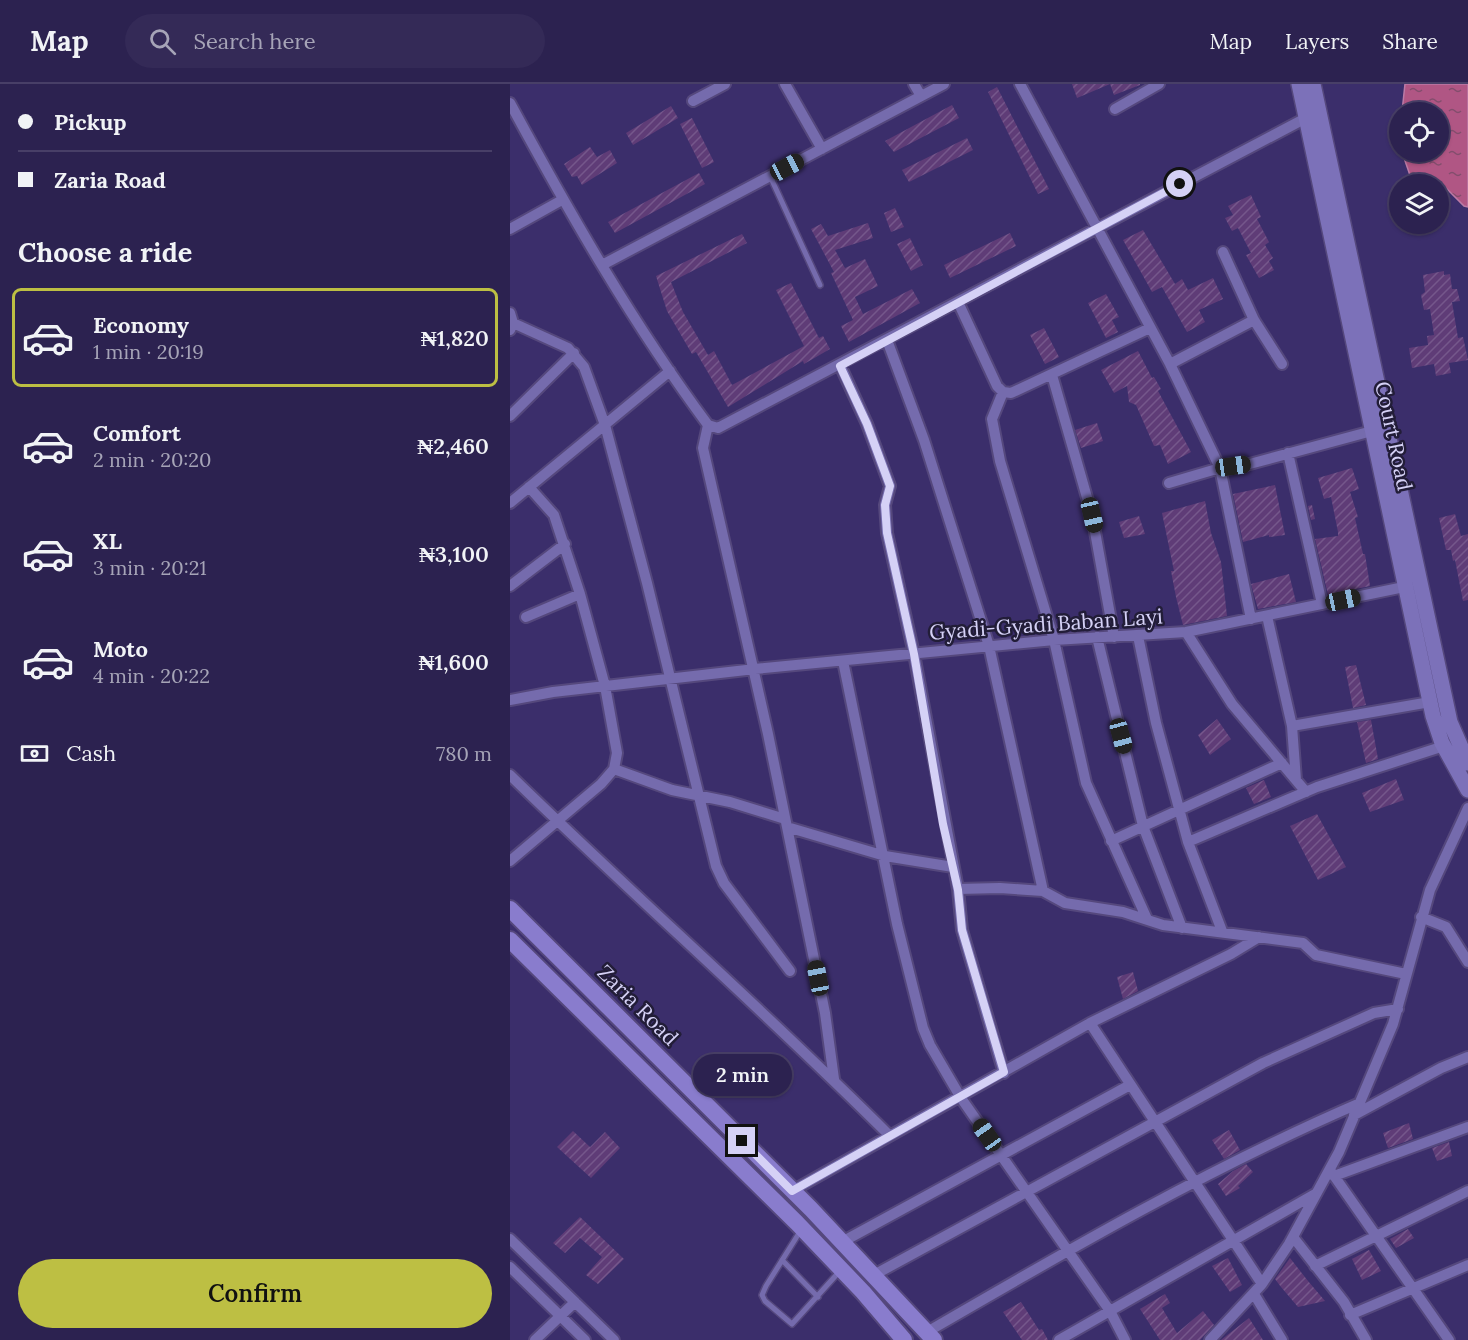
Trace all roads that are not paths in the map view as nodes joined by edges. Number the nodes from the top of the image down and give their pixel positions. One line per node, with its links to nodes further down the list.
1 (725, 84): 10 (street)
2 (785, 84): 14 (street)
3 (914, 84): 9 (street)
4 (944, 84): 9 (street)
5 (1020, 84): 17 (street)
6 (1159, 84): 12 (street)
7 (1299, 84): 13 (main road, Court Road)
8 (1313, 84): 67 (main road, Court Road)
9 (921, 96): 14 (street)
10 (693, 101)
11 (510, 103): 16 (street)
12 (1115, 110)
13 (1306, 118): 17 (street); 37 (main road, Court Road)
14 (822, 149): 15 (street)
15 (770, 176): 20 (street); 21 (lane)
16 (562, 200): 18 (street); 20 (street)
17 (1097, 228): 22 (street); 25 (street)
18 (510, 229)
19 (1223, 252): 23 (street)
20 (602, 265): 31 (street)
21 (820, 285)
22 (958, 302): 26 (street); 33 (street)
23 (1254, 320): 28 (street); 29 (street)
24 (511, 322): 27 (street)
25 (1150, 328): 28 (street); 32 (street)
26 (887, 340): 30 (street); 56 (street)
27 (574, 353): 34 (street); 35 (street)
28 (1170, 364): 39 (street)
29 (1282, 364)
30 (840, 366): 36 (street); 57 (street)
31 (670, 371): 35 (street); 36 (street)
32 (1052, 375): 33 (street); 54 (street)
33 (1003, 392): 55 (street)
34 (510, 416)
35 (605, 425): 41 (street); 60 (street)
36 (708, 425): 59 (street)
37 (1372, 431): 38 (street); 45 (main road, Court Road)
38 (1288, 453): 39 (street); 47 (street)
39 (1220, 468): 40 (street); 50 (street)
40 (1169, 483)
41 (529, 488): 42 (street); 43 (street)
42 (510, 503)
43 (564, 544): 44 (street); 46 (street)
44 (510, 586)
45 (1404, 587): 47 (street, Gyadi-Gyadi Baban Layi); 63 (main road, Court Road)
46 (580, 594): 49 (street); 61 (street)
47 (1322, 604): 48 (street, Gyadi-Gyadi Baban Layi)
48 (1267, 616): 50 (street, Gyadi-Gyadi Baban Layi); 64 (street)
49 (526, 617)
50 (1251, 619): 51 (street, Gyadi-Gyadi Baban Layi)
51 (1186, 632): 52 (street, Gyadi-Gyadi Baban Layi); 66 (street)
52 (1138, 636): 54 (street, Gyadi-Gyadi Baban Layi); 75 (street)
53 (1097, 637): 54 (street, Gyadi-Gyadi Baban Layi); 55 (street, Gyadi-Gyadi Baban Layi); 78 (street)
54 (1114, 637)
55 (1054, 640): 56 (street, Gyadi-Gyadi Baban Layi); 79 (street)
56 (989, 646): 57 (street, Gyadi-Gyadi Baban Layi); 85 (street)
57 (914, 654): 58 (street, Gyadi-Gyadi Baban Layi); 83 (street)
58 (843, 661): 59 (street, Gyadi-Gyadi Baban Layi); 81 (street)
59 (755, 669): 60 (street, Gyadi-Gyadi Baban Layi); 77 (street)
60 (672, 678): 61 (street, Gyadi-Gyadi Baban Layi); 73 (street)
61 (605, 686): 62 (street, Gyadi-Gyadi Baban Layi); 68 (street)
62 (510, 700)
63 (1430, 702): 64 (street); 65 (main road, Court Road)
64 (1292, 726): 70 (street)
65 (1444, 746): 71 (main road, Court Road); 72 (street)
66 (1282, 763): 70 (street); 75 (street)
67 (1468, 763)
68 (614, 769): 73 (street); 76 (street)
69 (510, 776): 76 (street)
70 (1296, 780): 72 (street)
71 (1468, 790)
72 (1306, 792): 80 (street)
73 (698, 795): 77 (street); 94 (street)
74 (1468, 808): 87 (street)
75 (1179, 810): 78 (street); 80 (street)
76 (556, 820): 82 (street); 100 (street)
77 (786, 823): 81 (street); 100 (street)
78 (1143, 826): 79 (street); 89 (street)
79 (1111, 841): 88 (street)
80 (1188, 842): 90 (street)
81 (885, 856): 83 (street); 102 (street)
82 (510, 861)
83 (953, 867): 84 (street)
84 (958, 890): 85 (street); 99 (street)
85 (1043, 891): 88 (street)
86 (510, 909): 111 (highway, Zaria Road)
87 (1421, 917): 93 (street); 95 (street)
88 (1147, 919): 89 (street)
89 (1182, 928): 90 (street)
90 (1222, 932): 91 (street)
91 (1259, 937): 95 (street); 97 (street)
92 (510, 940): 115 (highway, Zaria Road)
93 (1468, 962)
94 (790, 971)
95 (1407, 974): 96 (street)
96 (1398, 1009): 103 (street); 105 (street)
97 (1090, 1023): 99 (street); 101 (street)
98 (1468, 1058): 104 (street)
99 (1004, 1072): 102 (street)
100 (834, 1079): 107 (street)
101 (1130, 1085): 105 (street); 108 (street)
102 (961, 1098): 107 (street); 108 (street)
103 (1360, 1103): 104 (street); 110 (street)
104 (1354, 1115): 109 (street)
105 (1154, 1121): 110 (street); 113 (street)
106 (1468, 1127): 109 (street)
107 (889, 1135): 111 (street)
108 (1001, 1154): 113 (street); 120 (street)
109 (1332, 1173): 114 (street); 116 (street)
110 (1194, 1183): 119 (street); 121 (street)
111 (792, 1191): 120 (highway, Zaria Road)
112 (1468, 1191): 116 (street)
113 (1028, 1193): 121 (street); 127 (street)
114 (1315, 1194): 117 (street); 119 (street)
115 (802, 1229): 122 (lane); 126 (highway, Zaria Road)
116 (1377, 1236): 124 (street); 129 (street)
117 (1293, 1237): 124 (street); 128 (street)
118 (510, 1239): 132 (street)
119 (1233, 1240): 128 (street); 133 (street)
120 (842, 1242): 127 (highway, Zaria Road)
121 (1067, 1251): 133 (street); 136 (street)
122 (782, 1260): 131 (lane); 131 (lane)
123 (1468, 1265): 129 (street)
124 (1315, 1266): 134 (street)
125 (510, 1267): 135 (street)
126 (842, 1269): 131 (lane); 140 (highway, Zaria Road)
127 (874, 1275): 136 (highway, Zaria Road)
128 (1262, 1284): 130 (street)
129 (1413, 1288): 134 (street); 146 (street)
130 (1254, 1294): 143 (street); 144 (street)
131 (818, 1297)
132 (575, 1302): 135 (street); 139 (street)
133 (1110, 1311): 141 (street); 142 (street)
134 (1350, 1314): 145 (street)
135 (560, 1315): 137 (street); 138 (street)
136 (930, 1336)
137 (536, 1340)
138 (585, 1340)
139 (614, 1340)
140 (904, 1340)
141 (1059, 1340)
142 (1125, 1340)
143 (1210, 1340)
144 (1282, 1340)
145 (1366, 1340)
146 (1449, 1340)

